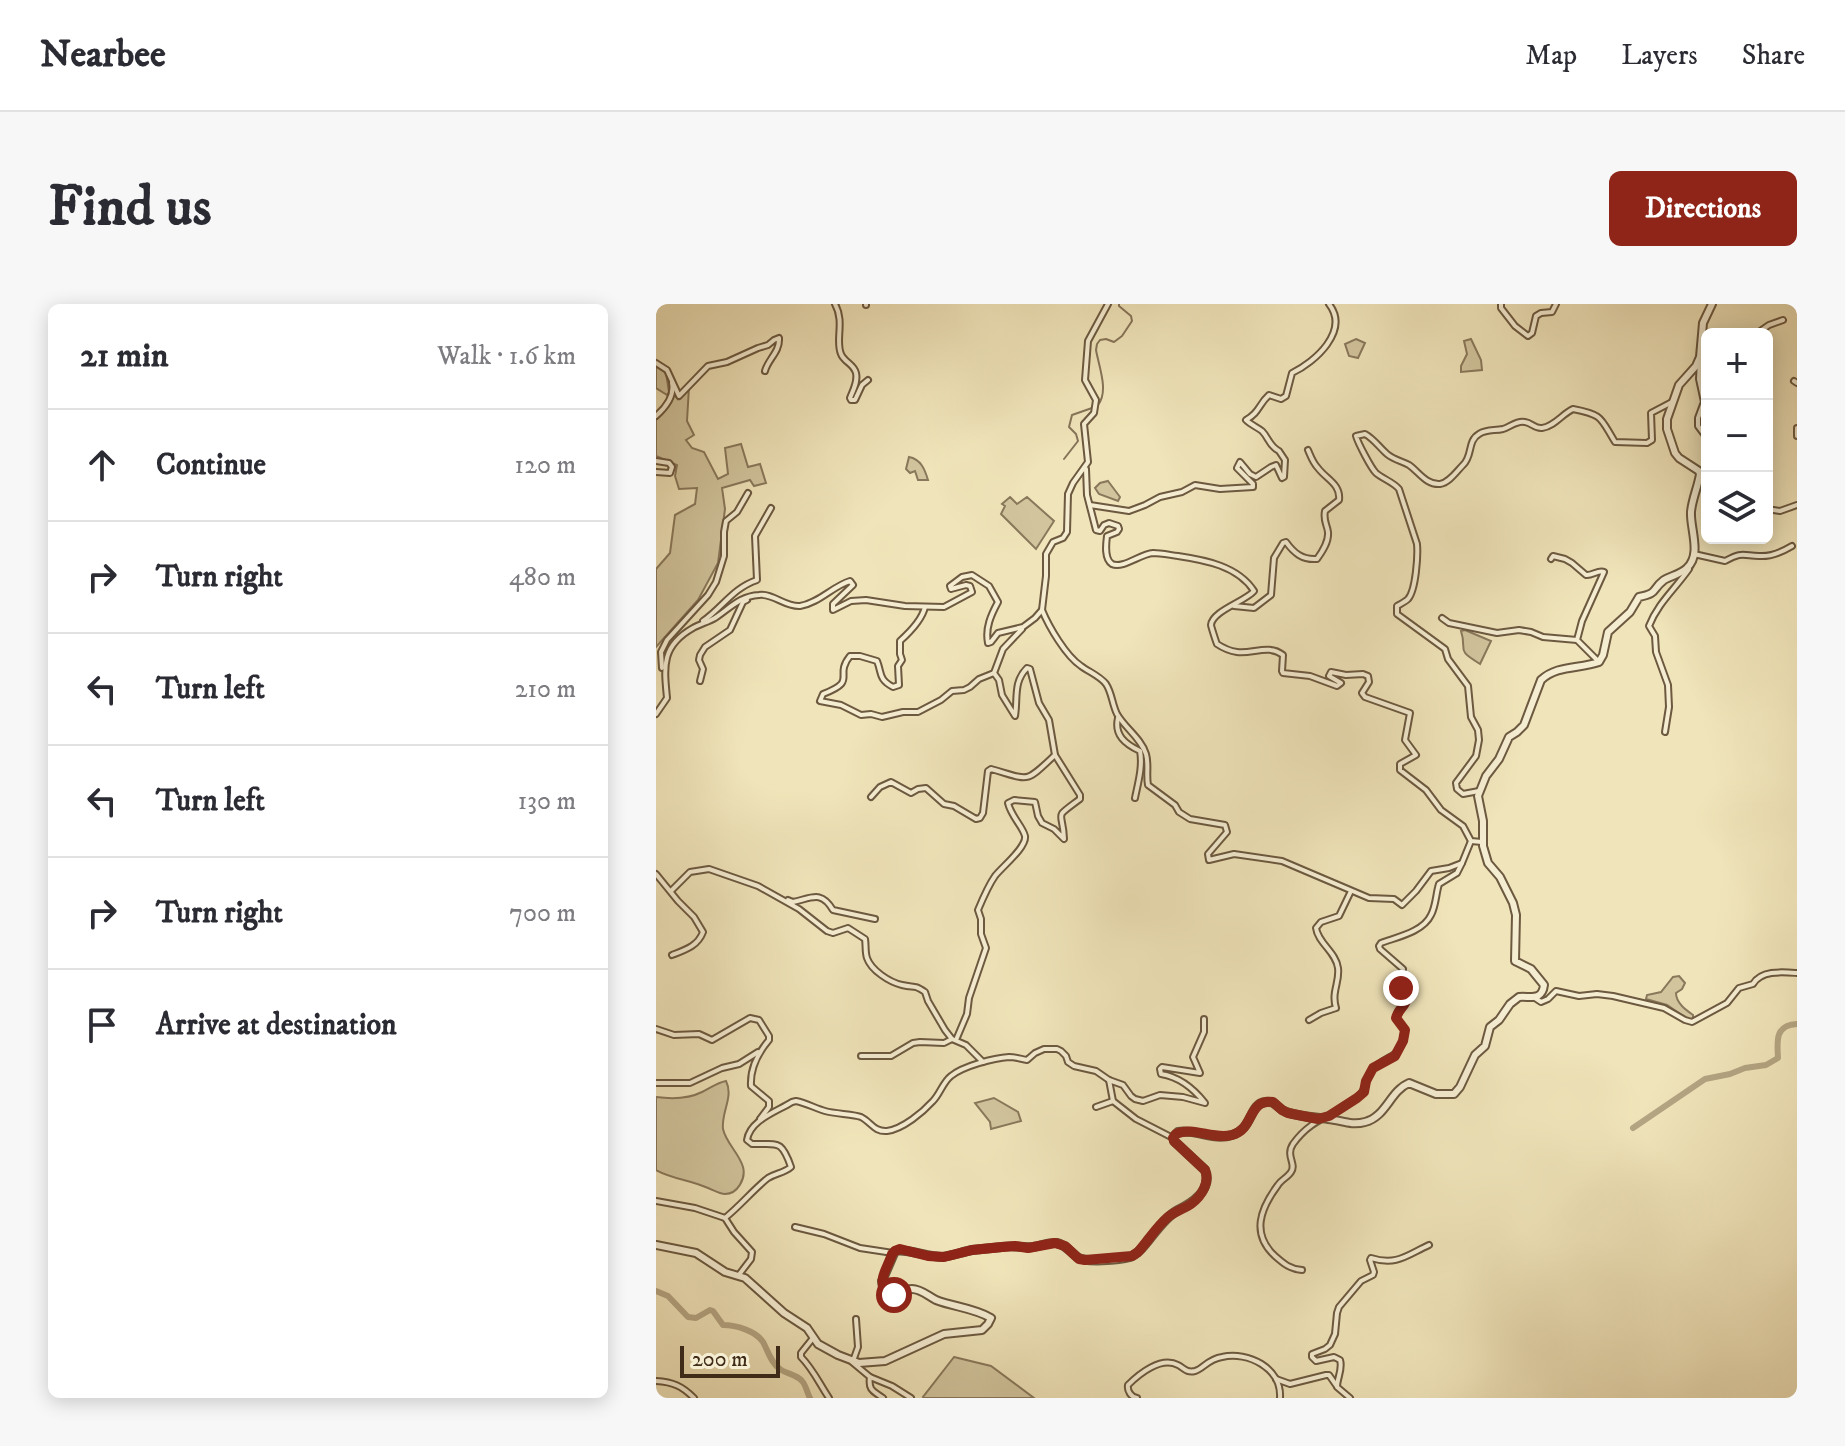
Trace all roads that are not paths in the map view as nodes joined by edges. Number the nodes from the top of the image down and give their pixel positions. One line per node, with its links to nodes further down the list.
1 (835, 304): 14 (street)
2 (1108, 304): 25 (street)
3 (1329, 304): 28 (street)
4 (1501, 304): 5 (street)
5 (1556, 304)
6 (1712, 304): 8 (street)
7 (1783, 320): 9 (street)
8 (1703, 328)
9 (1765, 328)
10 (1701, 361): 17 (street)
11 (656, 363): 15 (street)
12 (1701, 365): 16 (street)
13 (765, 371): 15 (street)
14 (868, 380)
15 (671, 381): 19 (street)
16 (1701, 392)
17 (1674, 401): 33 (street); 52 (street)
18 (1701, 410): 21 (street)
19 (656, 416)
20 (1797, 428): 22 (street)
21 (1701, 430)
22 (1797, 436)
23 (1308, 450): 37 (street)
24 (656, 461): 26 (street)
25 (1086, 467): 28 (street); 39 (street)
26 (656, 472)
27 (748, 493): 46 (street)
28 (1090, 505): 37 (street)
29 (1797, 505): 31 (street)
30 (771, 508): 42 (street)
31 (1773, 510)
32 (1792, 546): 33 (street)
33 (1694, 554): 35 (street)
34 (1551, 559): 43 (street)
35 (1691, 563): 44 (street); 50 (street)
36 (754, 595): 38 (street); 42 (street); 47 (street)
37 (1232, 606): 55 (street)
38 (925, 607): 41 (street); 45 (street)
39 (1042, 610): 41 (street); 49 (street)
40 (1442, 618): 43 (street)
41 (1023, 627): 45 (street)
42 (689, 630): 46 (street)
43 (1577, 640): 44 (street)
44 (1599, 662): 52 (street)
45 (994, 673): 51 (street)
46 (664, 678): 48 (street)
47 (700, 681)
48 (656, 714)
49 (1119, 717): 54 (street); 60 (street)
50 (1665, 732)
51 (1055, 755): 53 (street); 69 (street)
52 (1479, 791): 56 (street)
53 (871, 797)
54 (1135, 798)
55 (1471, 841): 56 (street); 57 (street)
56 (1484, 842): 65 (street)
57 (1462, 863): 60 (street); 77 (street)
58 (656, 874): 59 (street)
59 (671, 891): 61 (street); 63 (street)
60 (1351, 891): 67 (street)
61 (780, 899): 62 (street); 69 (street)
62 (875, 919)
63 (672, 955)
64 (1797, 973): 65 (street)
65 (1535, 998): 77 (street)
66 (1204, 1019): 73 (street)
67 (1309, 1020)
68 (656, 1029): 70 (street)
69 (954, 1040): 71 (street); 72 (street)
70 (760, 1051): 74 (street); 78 (street)
71 (861, 1056)
72 (983, 1062): 73 (street); 78 (street)
73 (1109, 1080): 75 (street)
74 (656, 1083)
75 (1113, 1101): 76 (street); 79 (street)
76 (1096, 1107)
77 (1318, 1119): 79 (street); 86 (street)
78 (759, 1121): 81 (street)
79 (1173, 1138): 85 (street)
80 (656, 1201): 81 (street)
81 (725, 1218): 87 (street)
82 (795, 1227): 85 (street)
83 (656, 1245): 87 (street)
84 (1429, 1245): 94 (street)
85 (893, 1253): 90 (street)
86 (1302, 1270)
87 (738, 1276): 89 (street)
88 (856, 1319): 90 (street)
89 (813, 1338): 90 (street); 96 (street)
90 (852, 1361): 91 (street)
91 (870, 1377): 97 (street); 98 (street)
92 (1276, 1379): 94 (street); 99 (street); 100 (street)
93 (656, 1381): 95 (street)
94 (1337, 1387): 101 (street)
95 (694, 1398)
96 (829, 1398)
97 (883, 1398)
98 (911, 1398)
99 (1137, 1398)
100 (1280, 1398)
101 (1350, 1398)

